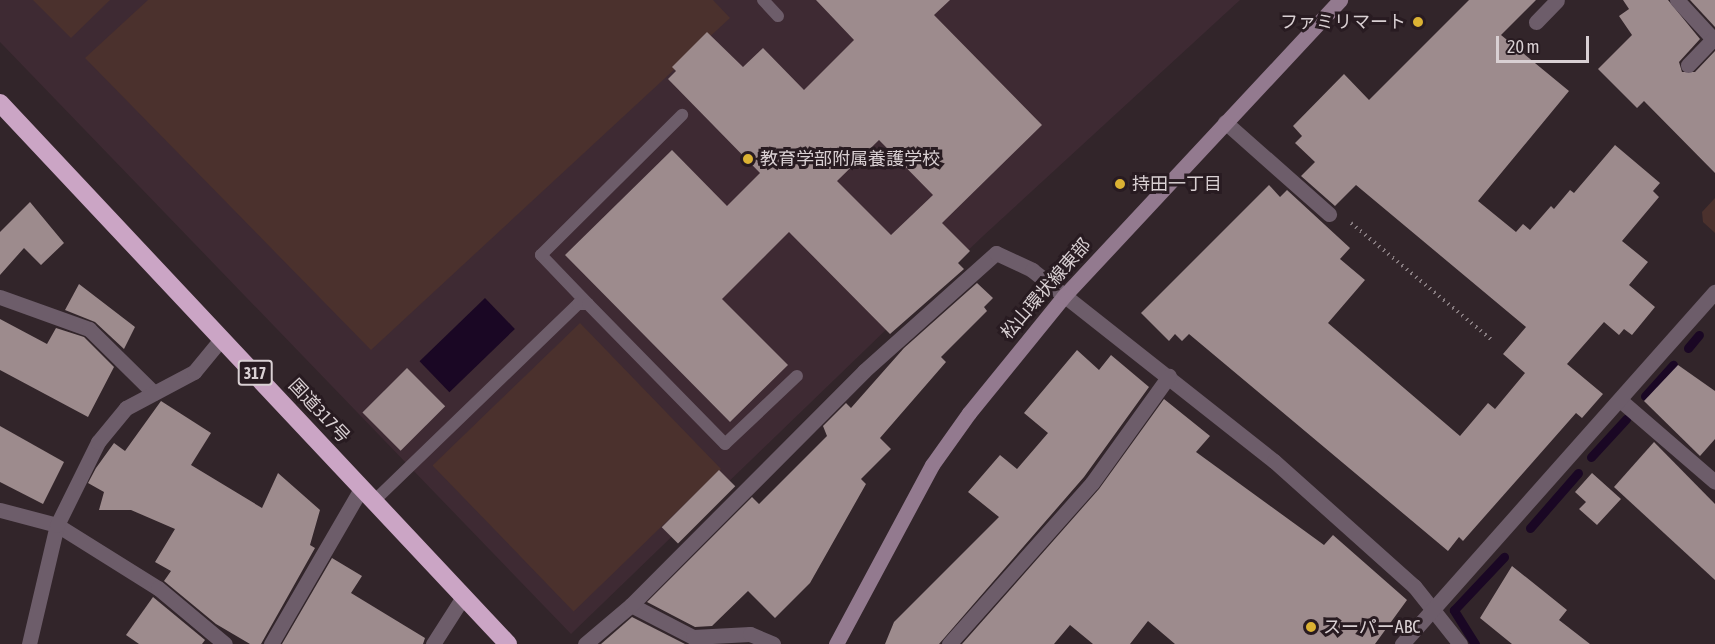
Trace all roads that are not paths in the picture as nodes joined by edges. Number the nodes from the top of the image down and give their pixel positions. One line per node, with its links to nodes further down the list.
1 (763, 0): 5 (lane)
2 (1340, 0): 11 (street, 松山環状線東部)
3 (1557, 0): 6 (street)
4 (1677, 0): 7 (street)
5 (778, 16)
6 (1536, 22)
7 (1714, 40): 8 (street)
8 (1688, 64)
9 (0, 103): 17 (highway, 国道317号 / 317)
10 (682, 115): 16 (lane)
11 (1225, 122): 12 (street); 14 (street, 松山環状線東部)
12 (1329, 214)
13 (1715, 292): 21 (street)
14 (1064, 296): 19 (street); 28 (street); 37 (street, 松山環状線東部)
15 (0, 297): 20 (street)
16 (588, 304): 18 (lane); 24 (lane)
17 (222, 338): 20 (street); 23 (highway, 国道317号 / 317)
18 (797, 376)
19 (1169, 376): 29 (street); 38 (street)
20 (154, 393): 26 (street)
21 (1620, 400): 22 (street); 29 (street)
22 (1715, 482)
23 (362, 487): 24 (highway, 国道317号 / 317); 32 (street)
24 (374, 501): 27 (highway, 国道317号 / 317)
25 (0, 510): 26 (street)
26 (57, 525): 30 (street); 31 (street)
27 (463, 597): 33 (street); 34 (highway, 国道317号 / 317)
28 (631, 605): 35 (street); 36 (street)
29 (1432, 608): 39 (street); 40 (street)
30 (29, 644)
31 (225, 644)
32 (271, 644)
33 (433, 644)
34 (508, 644)
35 (585, 644)
36 (773, 644)
37 (837, 644)
38 (949, 644)
39 (1402, 644)
40 (1460, 644)

